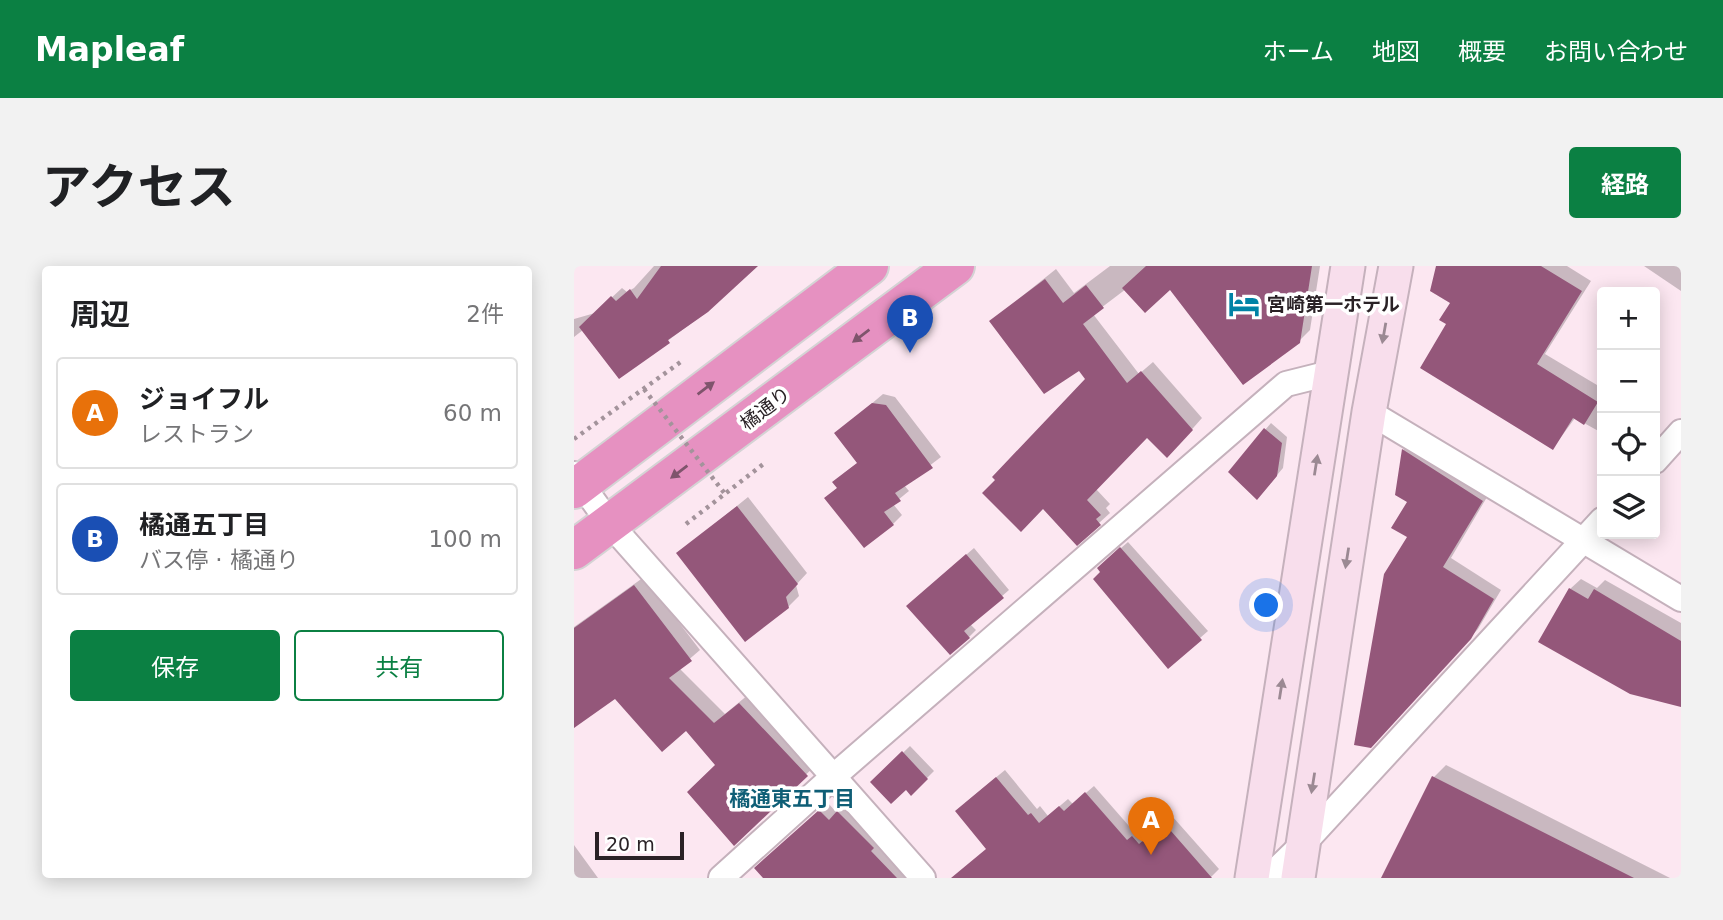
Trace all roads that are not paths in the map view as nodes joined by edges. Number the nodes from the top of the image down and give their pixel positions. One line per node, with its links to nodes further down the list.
1 (869, 266): 9 (highway, one-way to 1)
2 (955, 266): 10 (highway, 橘通り, one-way to 10)
3 (1348, 266): 5 (street)
4 (1396, 266): 6 (street, one-way to 6)
5 (1330, 373): 15 (street); 19 (street, one-way to 5)
6 (1369, 412): 12 (street); 16 (street, one-way to 16)
7 (1681, 432): 8 (street)
8 (1660, 455)
9 (576, 482): 10 (street)
10 (610, 524): 13 (highway, 橘通り); 15 (street)
11 (1597, 526): 12 (street)
12 (1584, 541): 14 (street); 16 (street)
13 (574, 550)
14 (1681, 599)
15 (834, 776): 17 (street); 18 (street)
16 (1304, 843): 20 (street); 21 (street)
17 (721, 878)
18 (923, 878)
19 (1252, 878)
20 (1268, 878)
21 (1298, 878)

